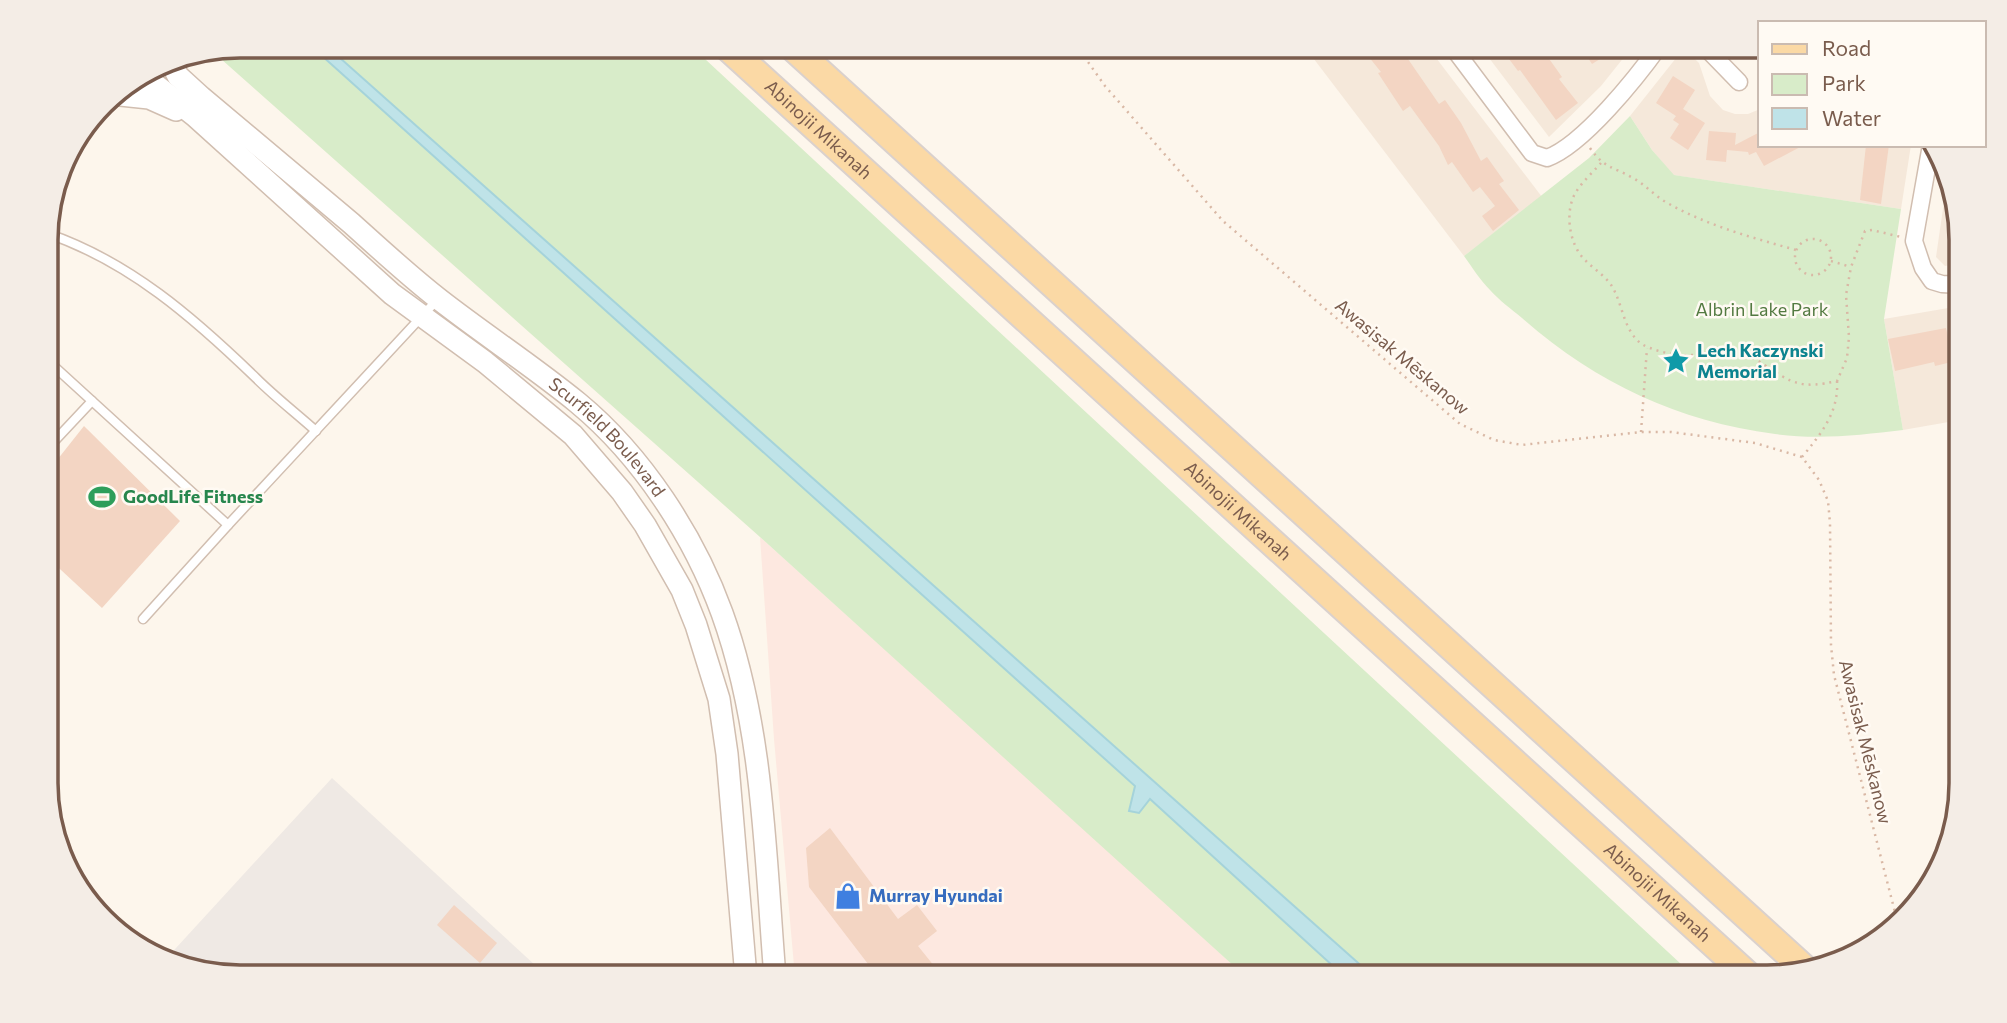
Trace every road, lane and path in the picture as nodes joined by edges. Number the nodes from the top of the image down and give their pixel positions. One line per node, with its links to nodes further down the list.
1 (738, 58): 37 (main road, Abinojii Mikanah)
2 (803, 58): 34 (main road)
3 (1085, 58): 28 (path, Awasisak Mēskanow)
4 (1460, 58): 12 (street)
5 (1651, 58): 12 (street)
6 (1715, 58): 9 (street)
7 (175, 70): 21 (street, Scurfield Boulevard)
8 (150, 81): 11 (street, Scurfield Boulevard)
9 (1739, 82)
10 (128, 96): 11 (street)
11 (195, 116): 22 (street, Scurfield Boulevard)
12 (1581, 135): 14 (path)
13 (1929, 156): 16 (street)
14 (1601, 163): 17 (path); 23 (path)
15 (58, 238): 27 (lane)
16 (1914, 241): 19 (path); 20 (street)
17 (1796, 250): 18 (path); 18 (path)
18 (1831, 261): 19 (path)
19 (1851, 267): 25 (path)
20 (1949, 284)
21 (439, 299): 22 (lane); 36 (street, Scurfield Boulevard)
22 (424, 315): 27 (lane); 35 (street, Scurfield Boulevard)
23 (1647, 348): 25 (path); 28 (path)
24 (58, 370): 26 (lane)
25 (1837, 381): 30 (path)
26 (92, 401): 29 (lane); 31 (lane)
27 (316, 431): 31 (lane)
28 (1641, 432): 30 (path, Awasisak Mēskanow)
29 (58, 437)
30 (1802, 457): 33 (path, Awasisak Mēskanow)
31 (228, 525): 32 (lane)
32 (143, 619)
33 (1895, 912)
34 (1801, 962)
35 (745, 965)
36 (774, 965)
37 (1737, 965)

